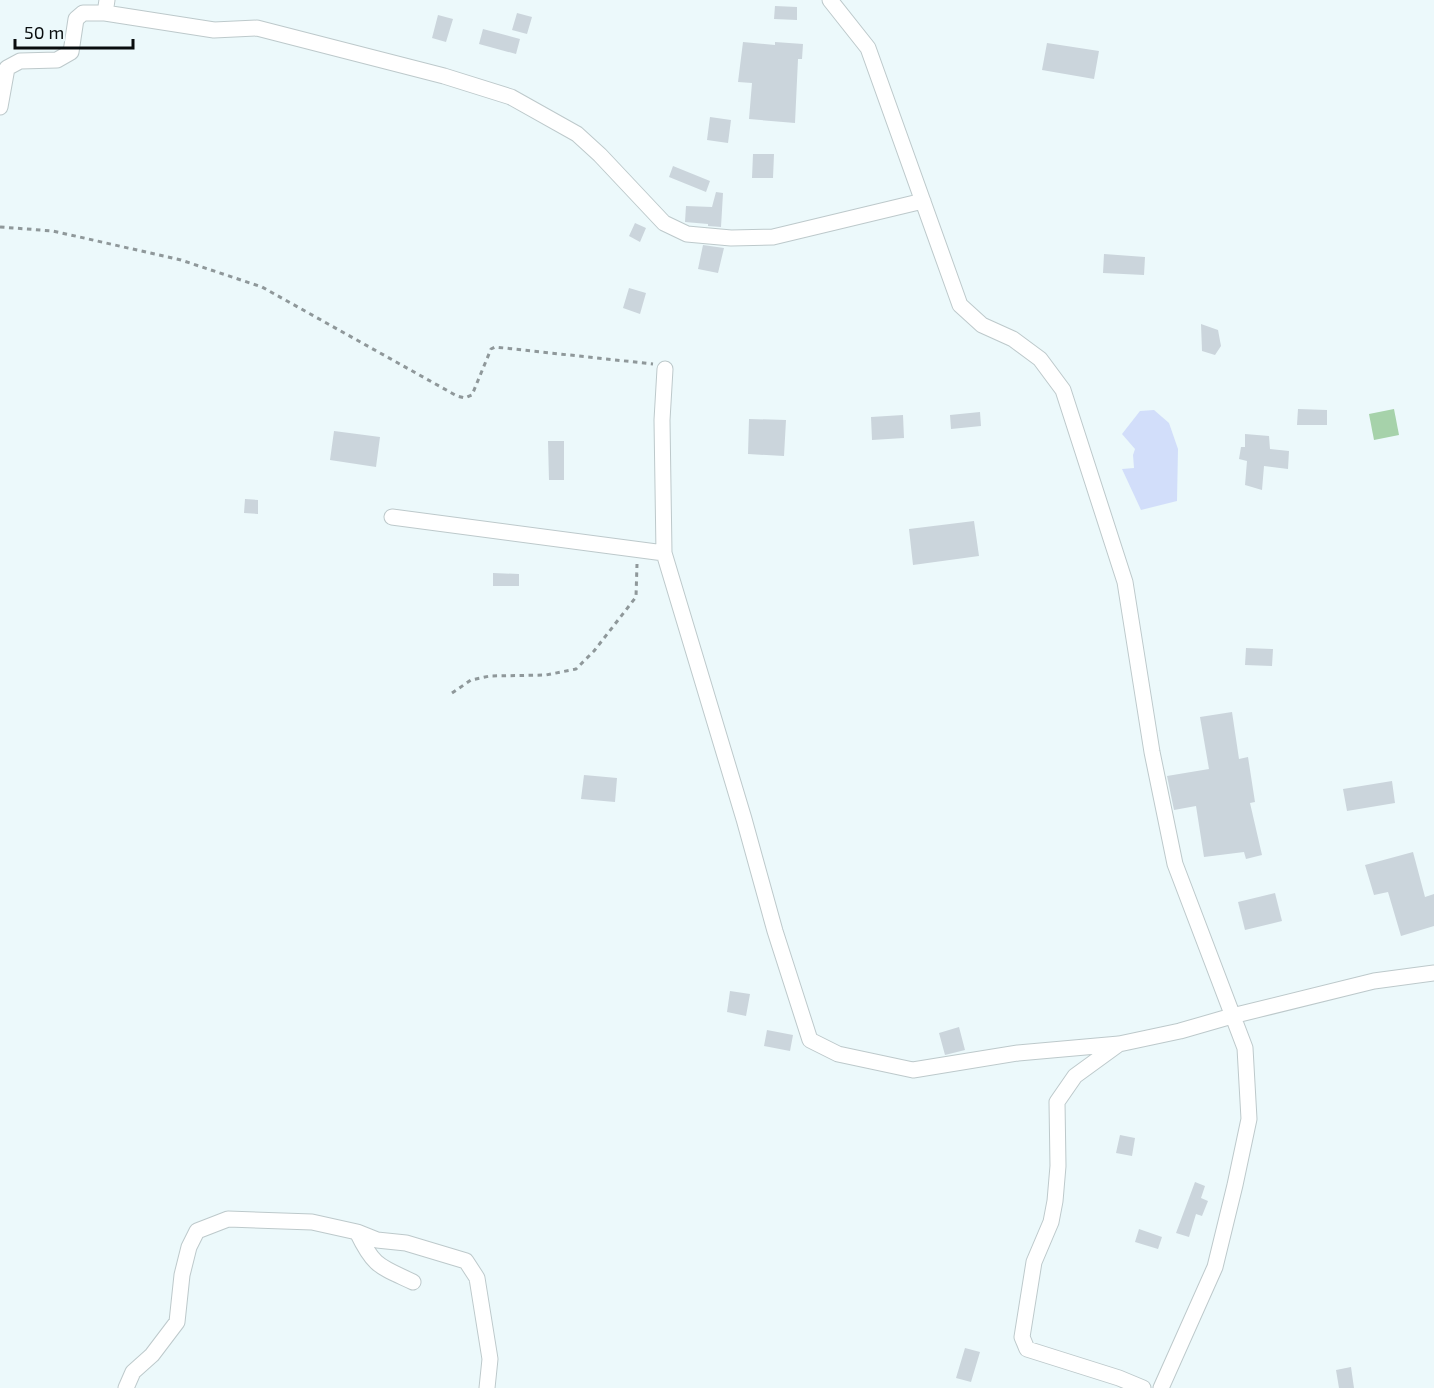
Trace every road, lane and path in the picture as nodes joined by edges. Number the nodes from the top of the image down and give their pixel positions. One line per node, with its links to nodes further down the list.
1 (830, 0): 4 (street)
2 (106, 7): 3 (street); 4 (street)
3 (0, 107)
4 (922, 201): 12 (street)
5 (0, 227): 6 (path)
6 (665, 369): 9 (street)
7 (393, 517): 8 (street)
8 (637, 549): 9 (street); 10 (path)
9 (663, 553): 13 (street)
10 (452, 693)
11 (1434, 973): 12 (street)
12 (1232, 1016): 13 (street); 19 (street)
13 (1119, 1044): 18 (street)
14 (357, 1232): 15 (street); 16 (street); 17 (street)
15 (413, 1282)
16 (126, 1388)
17 (487, 1388)
18 (1143, 1388)
19 (1161, 1388)

